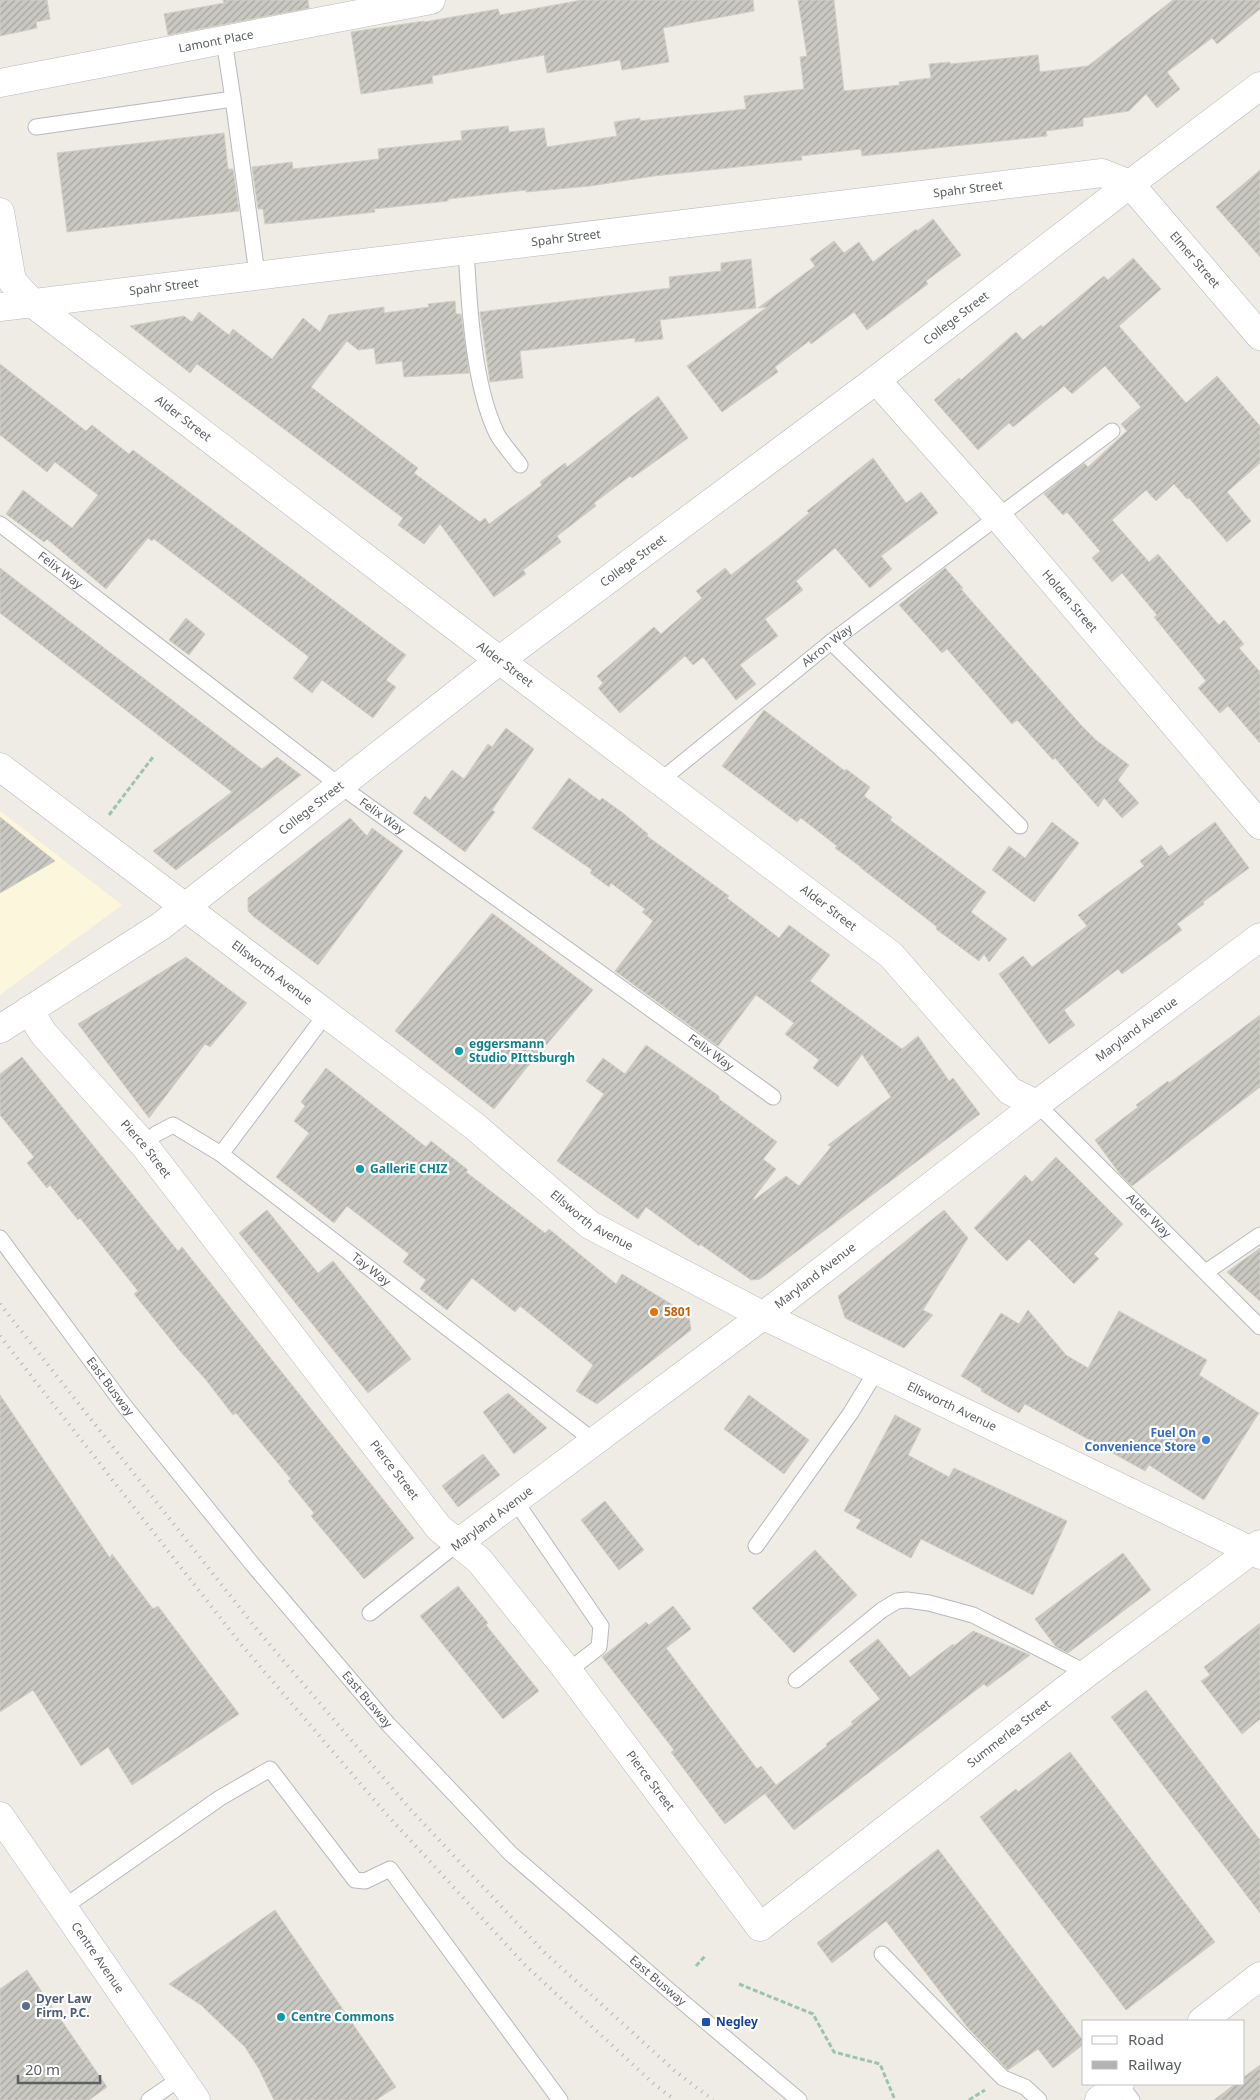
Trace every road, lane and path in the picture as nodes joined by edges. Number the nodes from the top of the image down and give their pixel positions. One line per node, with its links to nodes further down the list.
1 (431, 0): 2 (street, Lamont Place)
2 (224, 40): 3 (street, Lamont Place); 5 (lane)
3 (0, 83)
4 (1260, 86): 7 (street, College Street)
5 (233, 99): 6 (lane); 10 (lane)
6 (36, 127)
7 (1130, 184): 9 (street, Spahr Street); 13 (street, Elmer Street); 14 (street, College Street)
8 (0, 212): 11 (street, Alder Street)
9 (466, 249): 10 (street, Spahr Street); 16 (lane)
10 (257, 274): 11 (street, Spahr Street)
11 (32, 303): 12 (street, Spahr Street); 20 (street, Alder Street)
12 (0, 307)
13 (1260, 336)
14 (876, 380): 17 (street, Holden Street); 20 (street, College Street)
15 (1112, 431): 17 (lane, Akron Way)
16 (520, 465)
17 (998, 517): 19 (lane, Akron Way); 26 (street, Holden Street)
18 (0, 524): 24 (lane, Felix Way)
19 (830, 642): 23 (lane, Akron Way); 27 (lane)
20 (500, 660): 23 (street, Alder Street); 24 (street, College Street)
21 (153, 757): 25 (path)
22 (0, 766): 28 (street, Ellsworth Avenue)
23 (660, 782): 34 (street, Alder Street)
24 (339, 785): 28 (street, College Street); 33 (lane, Felix Way)
25 (104, 821)
26 (1260, 825)
27 (1020, 826)
28 (184, 908): 30 (street, College Street); 31 (street, Ellsworth Avenue)
29 (1260, 936): 34 (street, Maryland Avenue)
30 (29, 1010): 32 (street, College Street); 35 (street, Pierce Street)
31 (326, 1014): 36 (lane); 40 (street, Ellsworth Avenue)
32 (0, 1029)
33 (773, 1097)
34 (1037, 1104): 39 (lane, Alder Way); 40 (street, Maryland Avenue)
35 (144, 1145): 36 (lane, Tay Way); 45 (street, Pierce Street)
36 (221, 1154): 43 (lane, Tay Way)
37 (1260, 1235): 39 (lane)
38 (0, 1238): 66 (lane, East Busway)
39 (1206, 1272): 41 (lane, Alder Way)
40 (762, 1315): 42 (street, Ellsworth Avenue); 43 (street, Maryland Avenue)
41 (1260, 1327)
42 (877, 1370): 46 (lane); 47 (street, Ellsworth Avenue)
43 (594, 1441): 44 (street, Maryland Avenue)
44 (516, 1502): 45 (street, Maryland Avenue); 49 (lane)
45 (458, 1543): 48 (lane, Maryland Avenue); 49 (street, Pierce Street)
46 (756, 1546)
47 (1257, 1550): 50 (street, Summerlea Street)
48 (370, 1612)
49 (568, 1671): 54 (street, Pierce Street)
50 (1087, 1673): 51 (lane); 54 (street, Summerlea Street)
51 (796, 1680)
52 (0, 1816): 53 (street, Centre Avenue)
53 (64, 1907): 63 (street, Centre Avenue); 65 (lane)
54 (760, 1927)
55 (882, 1954): 68 (lane)
56 (706, 1955): 57 (path)
57 (696, 1966)
58 (1260, 1976): 60 (street)
59 (739, 1984): 67 (path)
60 (1203, 2020)
61 (1119, 2085): 69 (street)
62 (1121, 2085): 70 (lane)
63 (189, 2089): 64 (lane)
64 (149, 2100)
65 (560, 2100)
66 (799, 2100)
67 (895, 2100)
68 (1039, 2100)
69 (1099, 2100)
70 (1132, 2100)

